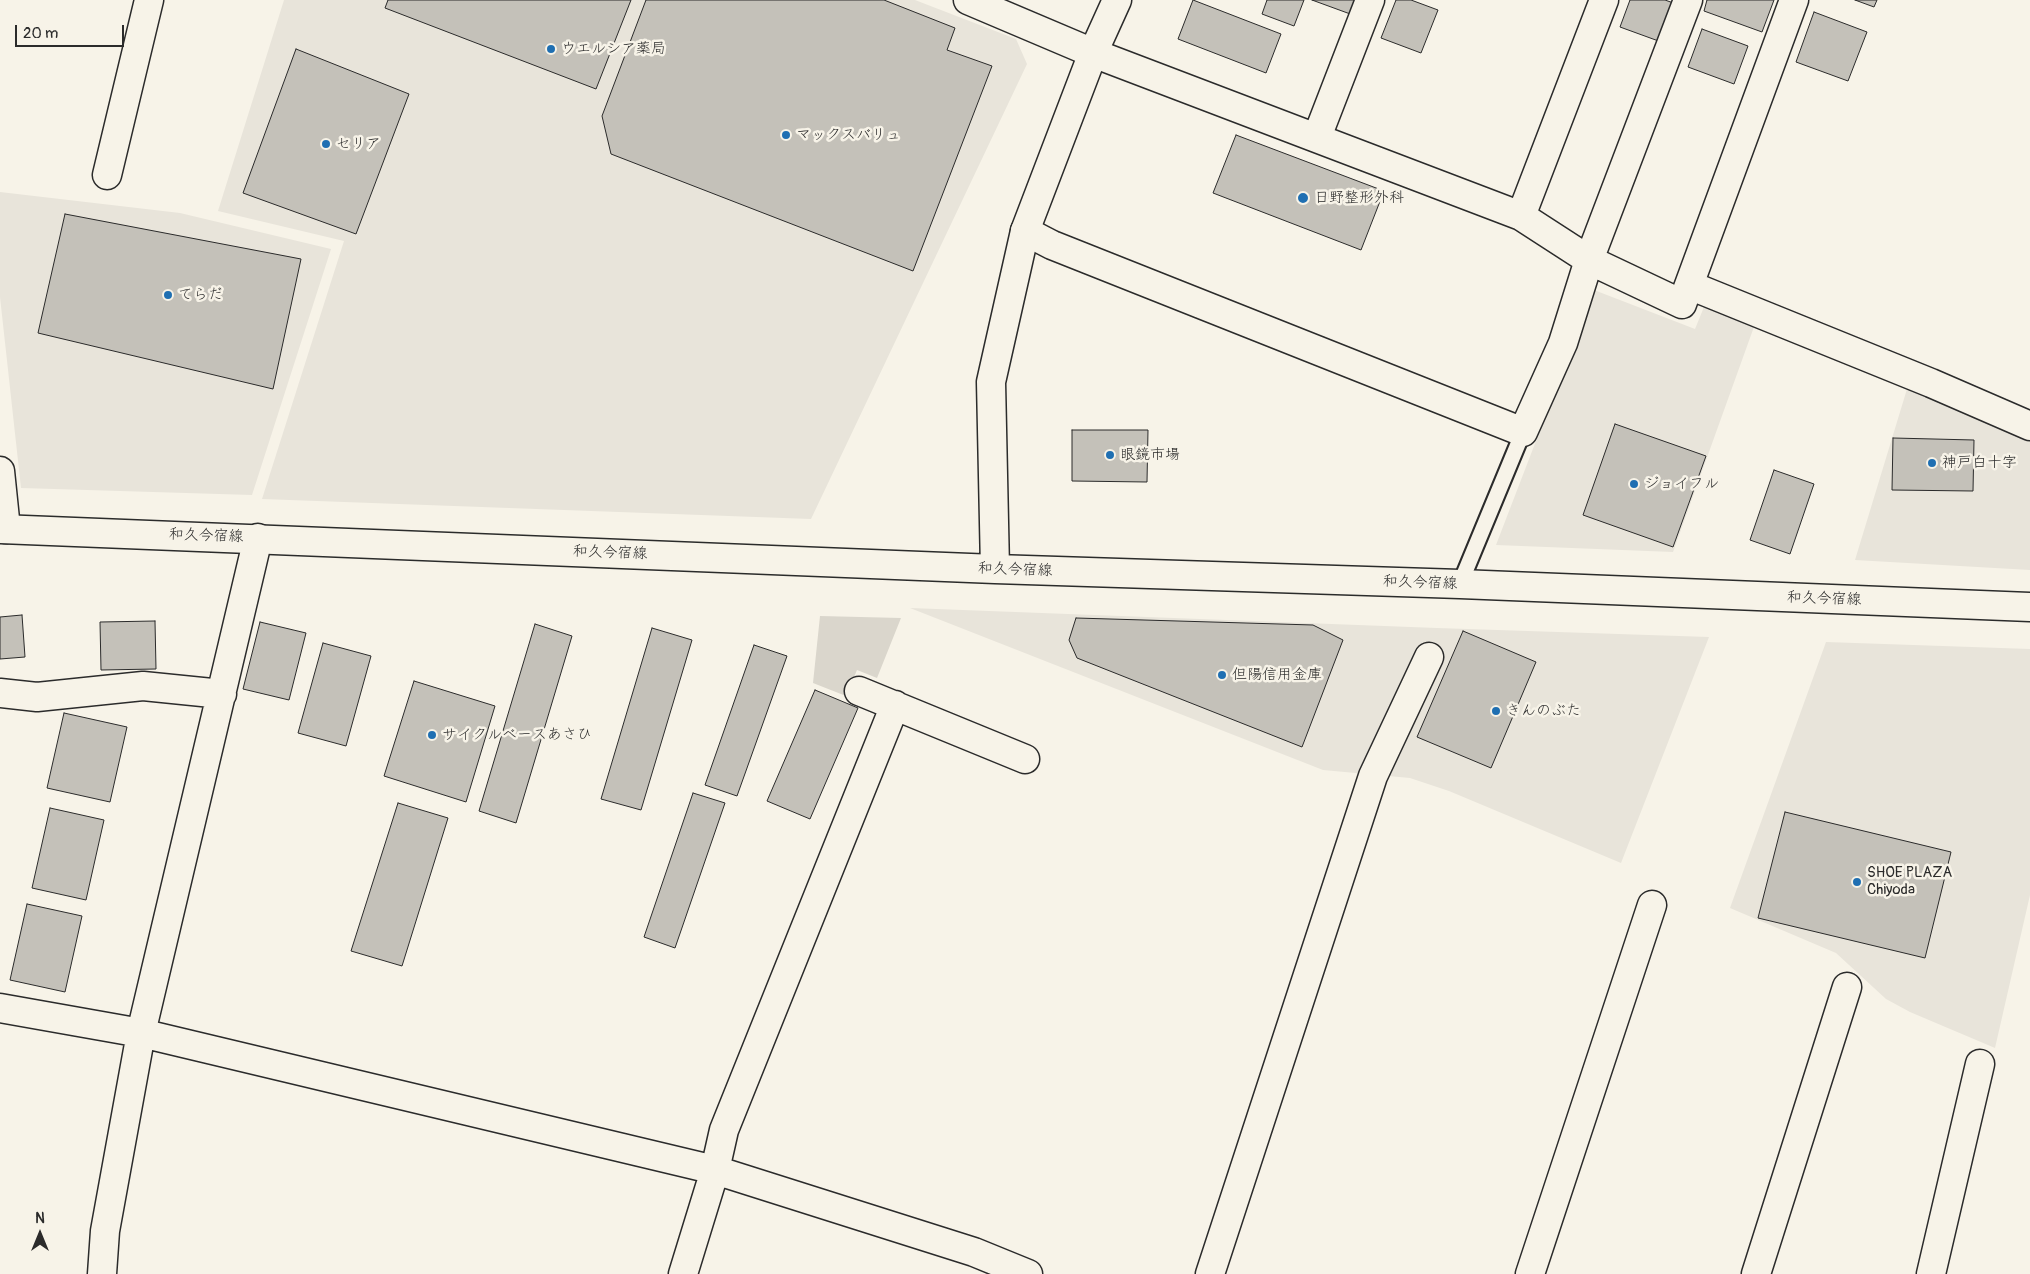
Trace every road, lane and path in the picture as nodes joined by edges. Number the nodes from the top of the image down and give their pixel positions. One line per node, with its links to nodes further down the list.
1 (149, 0): 10 (street)
2 (968, 0): 8 (street)
3 (1116, 0): 8 (street)
4 (1370, 0): 9 (street)
5 (1604, 0): 11 (street)
6 (1688, 0): 13 (street)
7 (1794, 0): 14 (street)
8 (1093, 53): 9 (street); 12 (street)
9 (1317, 137): 11 (street)
10 (107, 175)
11 (1521, 216): 13 (street)
12 (1025, 231): 16 (street); 20 (street)
13 (1589, 260): 14 (street); 16 (street)
14 (1689, 285): 15 (street)
15 (2030, 426)
16 (1523, 432): 21 (lane)
17 (0, 471): 18 (street)
18 (3, 529): 19 (street, 和久今宿線)
19 (258, 538): 20 (street, 和久今宿線); 26 (street)
20 (995, 569): 21 (street, 和久今宿線)
21 (1460, 584): 22 (street, 和久今宿線)
22 (2030, 607)
23 (1429, 657): 39 (street)
24 (859, 690): 27 (street)
25 (0, 693): 26 (street)
26 (222, 694): 32 (street)
27 (895, 705): 28 (street); 34 (street)
28 (1025, 759)
29 (1652, 905): 40 (street)
30 (1847, 987): 41 (street)
31 (0, 1008): 32 (street)
32 (141, 1033): 34 (street); 36 (street)
33 (1980, 1064): 42 (street)
34 (715, 1170): 35 (street); 37 (street)
35 (970, 1263): 38 (street)
36 (102, 1274)
37 (683, 1274)
38 (1028, 1274)
39 (1210, 1274)
40 (1530, 1274)
41 (1756, 1274)
42 (1931, 1274)

